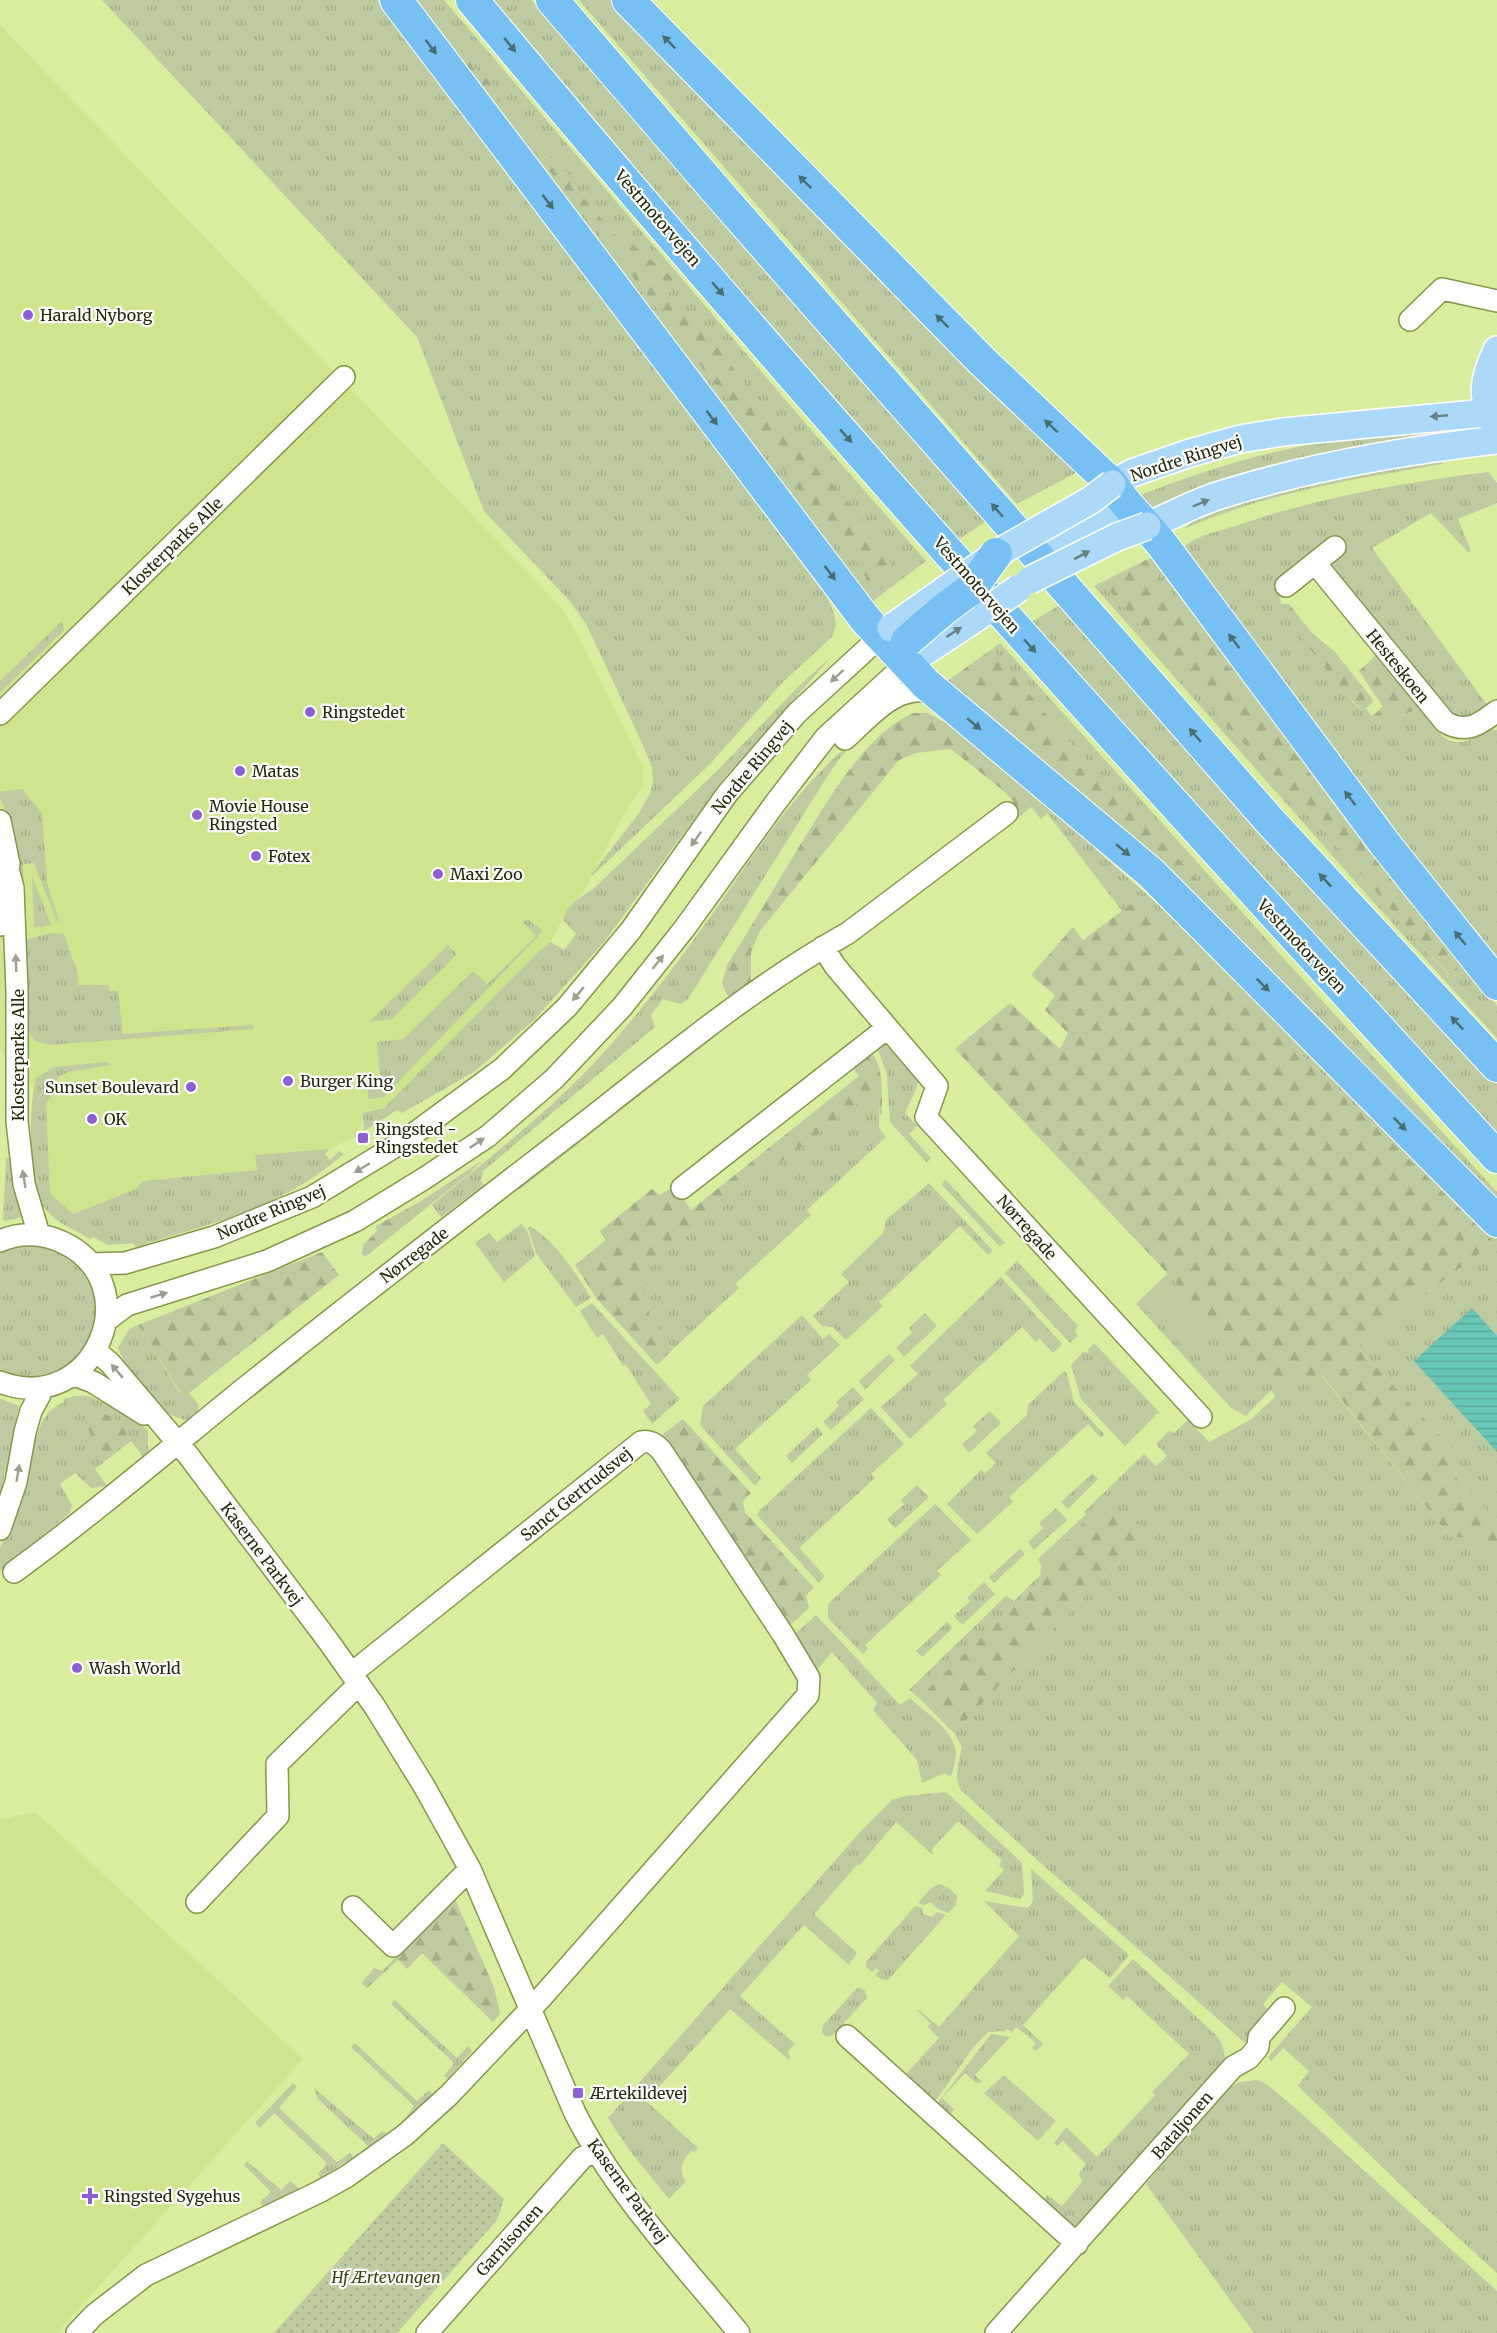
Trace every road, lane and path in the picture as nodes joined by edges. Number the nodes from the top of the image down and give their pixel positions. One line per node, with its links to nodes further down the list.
1 (396, 0): 18 (highway, one-way to 18)
2 (472, 0): 31 (highway, Vestmotorvejen, one-way to 31)
3 (552, 0): 30 (highway, one-way to 3)
4 (628, 0): 11 (highway, one-way to 4)
5 (1497, 301): 6 (street)
6 (1410, 320)
7 (1497, 350): 9 (main road)
8 (344, 377): 21 (street, Klosterparks Alle)
9 (1494, 418): 11 (main road, Nordre Ringvej, one-way to 11)
10 (1497, 440): 12 (main road, Nordre Ringvej, one-way to 10)
11 (1116, 489): 12 (highway); 14 (main road, Nordre Ringvej, bridge); 16 (main road)
12 (1147, 526): 16 (main road, Nordre Ringvej, one-way to 12, bridge); 28 (highway, one-way to 12)
13 (1335, 547): 15 (street)
14 (996, 554): 18 (highway, bridge)
15 (1315, 563): 17 (street); 20 (street, Hesteskoen)
16 (1030, 580): 18 (main road, Nordre Ringvej, one-way to 16, bridge)
17 (1286, 586)
18 (900, 647): 19 (highway); 22 (street, Nordre Ringvej); 36 (street, Nordre Ringvej, one-way to 36)
19 (937, 693): 22 (street); 33 (highway, one-way to 33)
20 (1497, 711)
21 (0, 714)
22 (776, 802): 37 (street, Nordre Ringvej, one-way to 22)
23 (1006, 813): 27 (street, Nørregade)
24 (0, 821): 25 (street, Klosterparks Alle)
25 (9, 873): 26 (street, Klosterparks Alle); 34 (street, Klosterparks Alle, one-way to 25)
26 (0, 925)
27 (823, 947): 29 (street, Nørregade); 44 (street, Nørregade)
28 (1497, 984)
29 (887, 1028): 32 (street); 42 (street, Nørregade)
30 (1497, 1066)
31 (1497, 1157)
32 (682, 1188)
33 (1497, 1221)
34 (39, 1235): 35 (street); 36 (street)
35 (0, 1241)
36 (90, 1264): 37 (street)
37 (107, 1320): 38 (street)
38 (96, 1352): 39 (street); 43 (street, Kaserne Parkvej, one-way to 38)
39 (74, 1375): 41 (street); 43 (street, Kaserne Parkvej)
40 (0, 1382): 41 (street)
41 (44, 1387): 45 (street, one-way to 41)
42 (1201, 1417)
43 (162, 1426): 44 (street, Kaserne Parkvej)
44 (177, 1443): 46 (street, Nørregade); 47 (street, Kaserne Parkvej)
45 (0, 1529)
46 (14, 1572)
47 (355, 1679): 48 (street, Kaserne Parkvej); 49 (street); 52 (street, Sanct Gertrudsvej)
48 (470, 1869): 50 (street); 52 (street, Kaserne Parkvej)
49 (197, 1902)
50 (353, 1907)
51 (1284, 2007): 55 (street, Bataljonen)
52 (530, 2010): 54 (street, Kaserne Parkvej); 56 (street)
53 (848, 2036): 55 (street)
54 (595, 2150): 57 (street, Garnisonen); 58 (street, Kaserne Parkvej)
55 (1077, 2244): 59 (street, Bataljonen)
56 (77, 2333)
57 (427, 2333)
58 (739, 2333)
59 (996, 2333)

